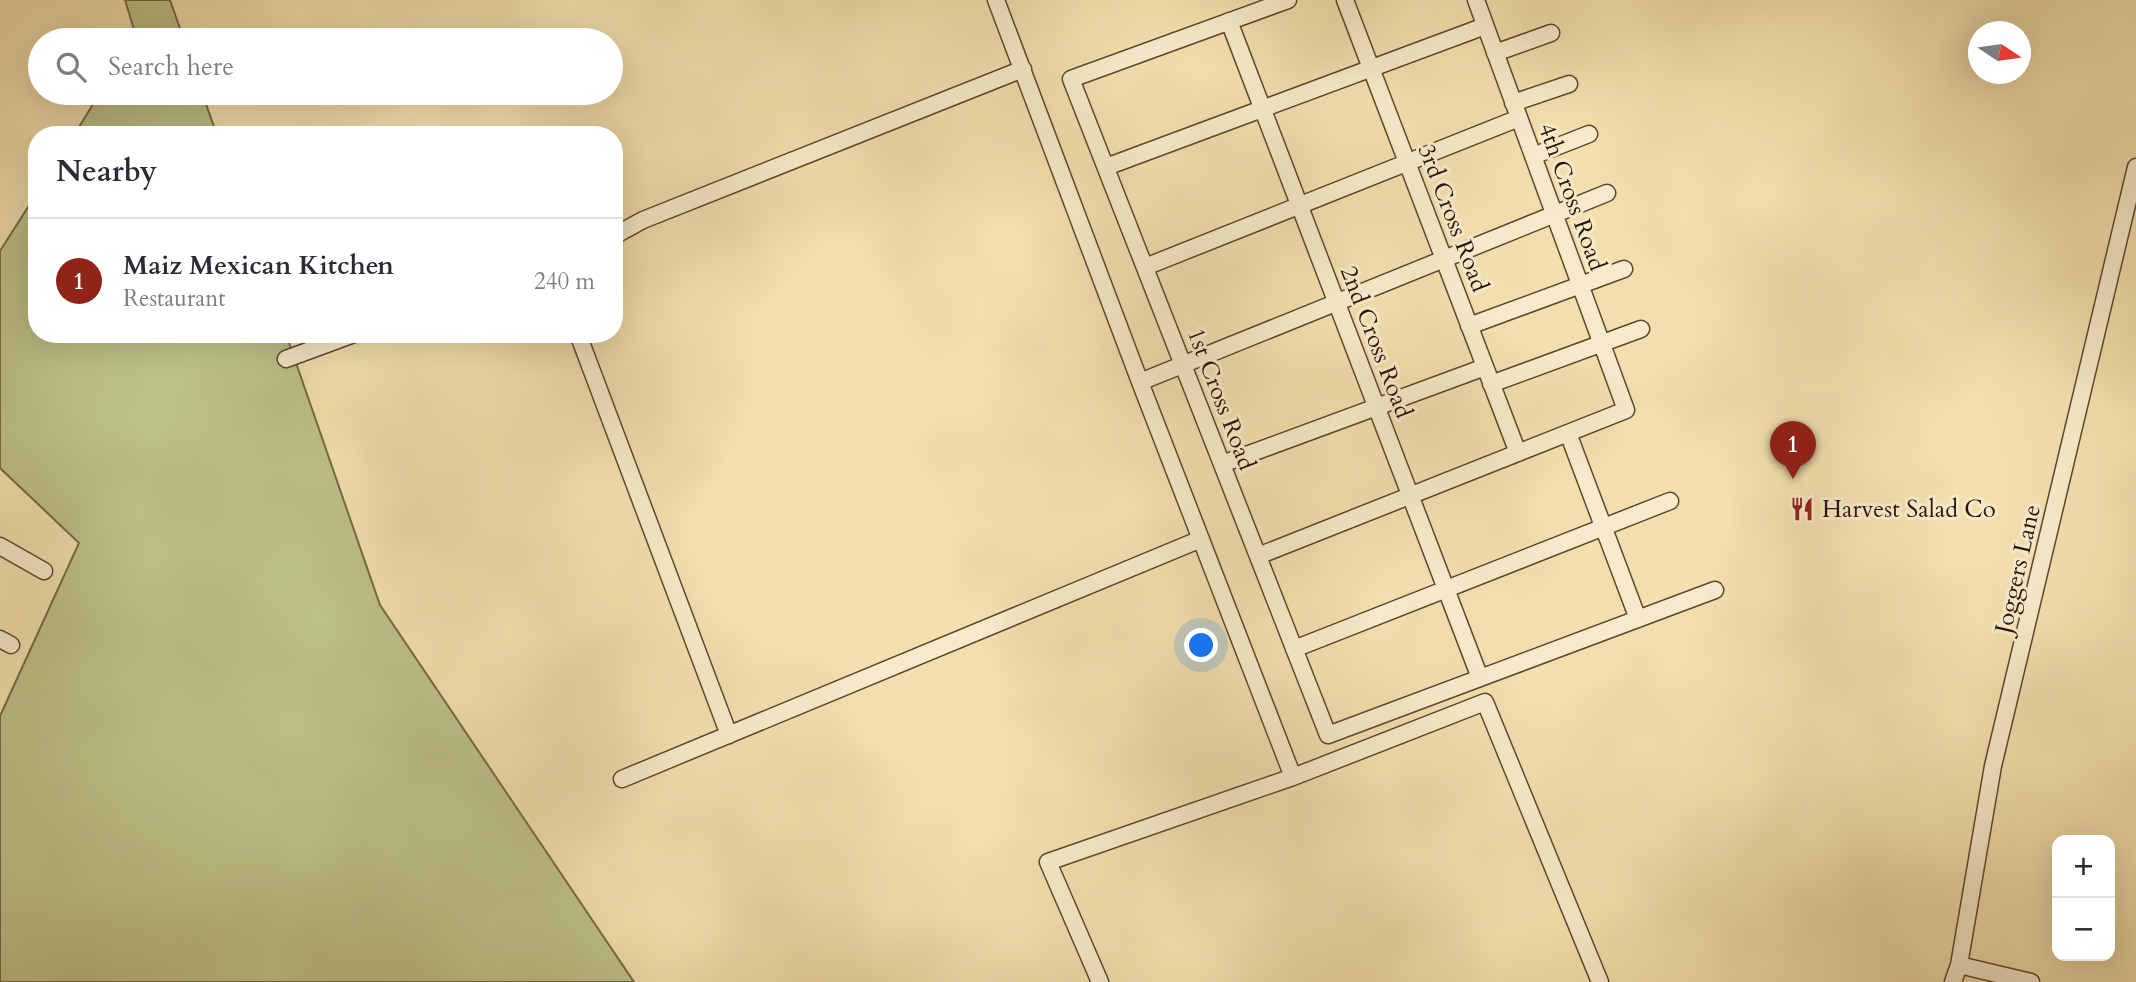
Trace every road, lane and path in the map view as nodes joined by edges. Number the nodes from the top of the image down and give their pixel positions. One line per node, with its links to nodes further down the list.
1 (996, 0): 10 (street)
2 (1287, 0): 5 (street)
3 (1345, 0): 9 (street, 3rd Cross Road)
4 (1479, 1): 6 (street, 4th Cross Road)
5 (1229, 21): 12 (street, 2nd Cross Road); 17 (street, 1st Cross Road)
6 (1485, 26): 8 (street, 4th Cross Road); 9 (street)
7 (1551, 33): 8 (street)
8 (1495, 53): 13 (street, 4th Cross Road)
9 (1371, 68): 12 (street); 16 (street, 3rd Cross Road)
10 (1023, 69): 22 (street); 36 (street)
11 (1569, 84): 13 (street)
12 (1262, 108): 17 (street); 20 (street, 2nd Cross Road)
13 (1516, 110): 15 (street, 4th Cross Road); 16 (street)
14 (1589, 134): 15 (street)
15 (1533, 156): 21 (street, 4th Cross Road)
16 (1407, 162): 20 (street); 23 (street, 3rd Cross Road)
17 (1106, 167): 24 (street, 1st Cross Road)
18 (2136, 167): 57 (street, Joggers Lane)
19 (1607, 193): 21 (street)
20 (1299, 205): 24 (street); 27 (street, 2nd Cross Road)
21 (1554, 215): 23 (street); 26 (street, 4th Cross Road)
22 (623, 231)
23 (1444, 259): 27 (street); 28 (street, 3rd Cross Road)
24 (1145, 267): 34 (street, 1st Cross Road)
25 (1623, 269): 26 (street)
26 (1580, 285): 28 (street); 32 (street, 4th Cross Road)
27 (1337, 303): 34 (street); 38 (street, 2nd Cross Road)
28 (1469, 326): 35 (street, 3rd Cross Road)
29 (1641, 329): 32 (street)
30 (330, 343): 33 (street)
31 (581, 343): 54 (street)
32 (1601, 344): 37 (street); 39 (street, 4th Cross Road)
33 (286, 359)
34 (1183, 365): 36 (street); 41 (street, 1st Cross Road)
35 (1485, 366): 37 (street, 3rd Cross Road); 38 (street)
36 (1140, 382): 45 (street)
37 (1491, 384): 40 (street, 3rd Cross Road)
38 (1376, 407): 41 (street); 42 (street, 2nd Cross Road)
39 (1568, 433): 40 (street); 44 (street)
40 (1518, 453): 42 (street)
41 (1222, 464): 47 (street, 1st Cross Road)
42 (1410, 495): 47 (street); 49 (street, 2nd Cross Road)
43 (1670, 501): 44 (street)
44 (1603, 527): 49 (street); 51 (street)
45 (1201, 539): 54 (street); 55 (street)
46 (0, 546): 48 (street)
47 (1258, 556): 52 (street, 1st Cross Road)
48 (44, 570)
49 (1446, 589): 52 (street); 53 (street, 2nd Cross Road)
50 (1715, 590): 51 (street)
51 (1638, 619): 53 (street)
52 (1294, 649): 53 (street, 1st Cross Road)
53 (1480, 678)
54 (729, 736): 56 (street)
55 (1293, 777): 58 (street); 59 (street)
56 (622, 779)
57 (1959, 965): 60 (street, Joggers Lane); 61 (street)
58 (1100, 982)
59 (1600, 982)
60 (1953, 982)
61 (2031, 982)

